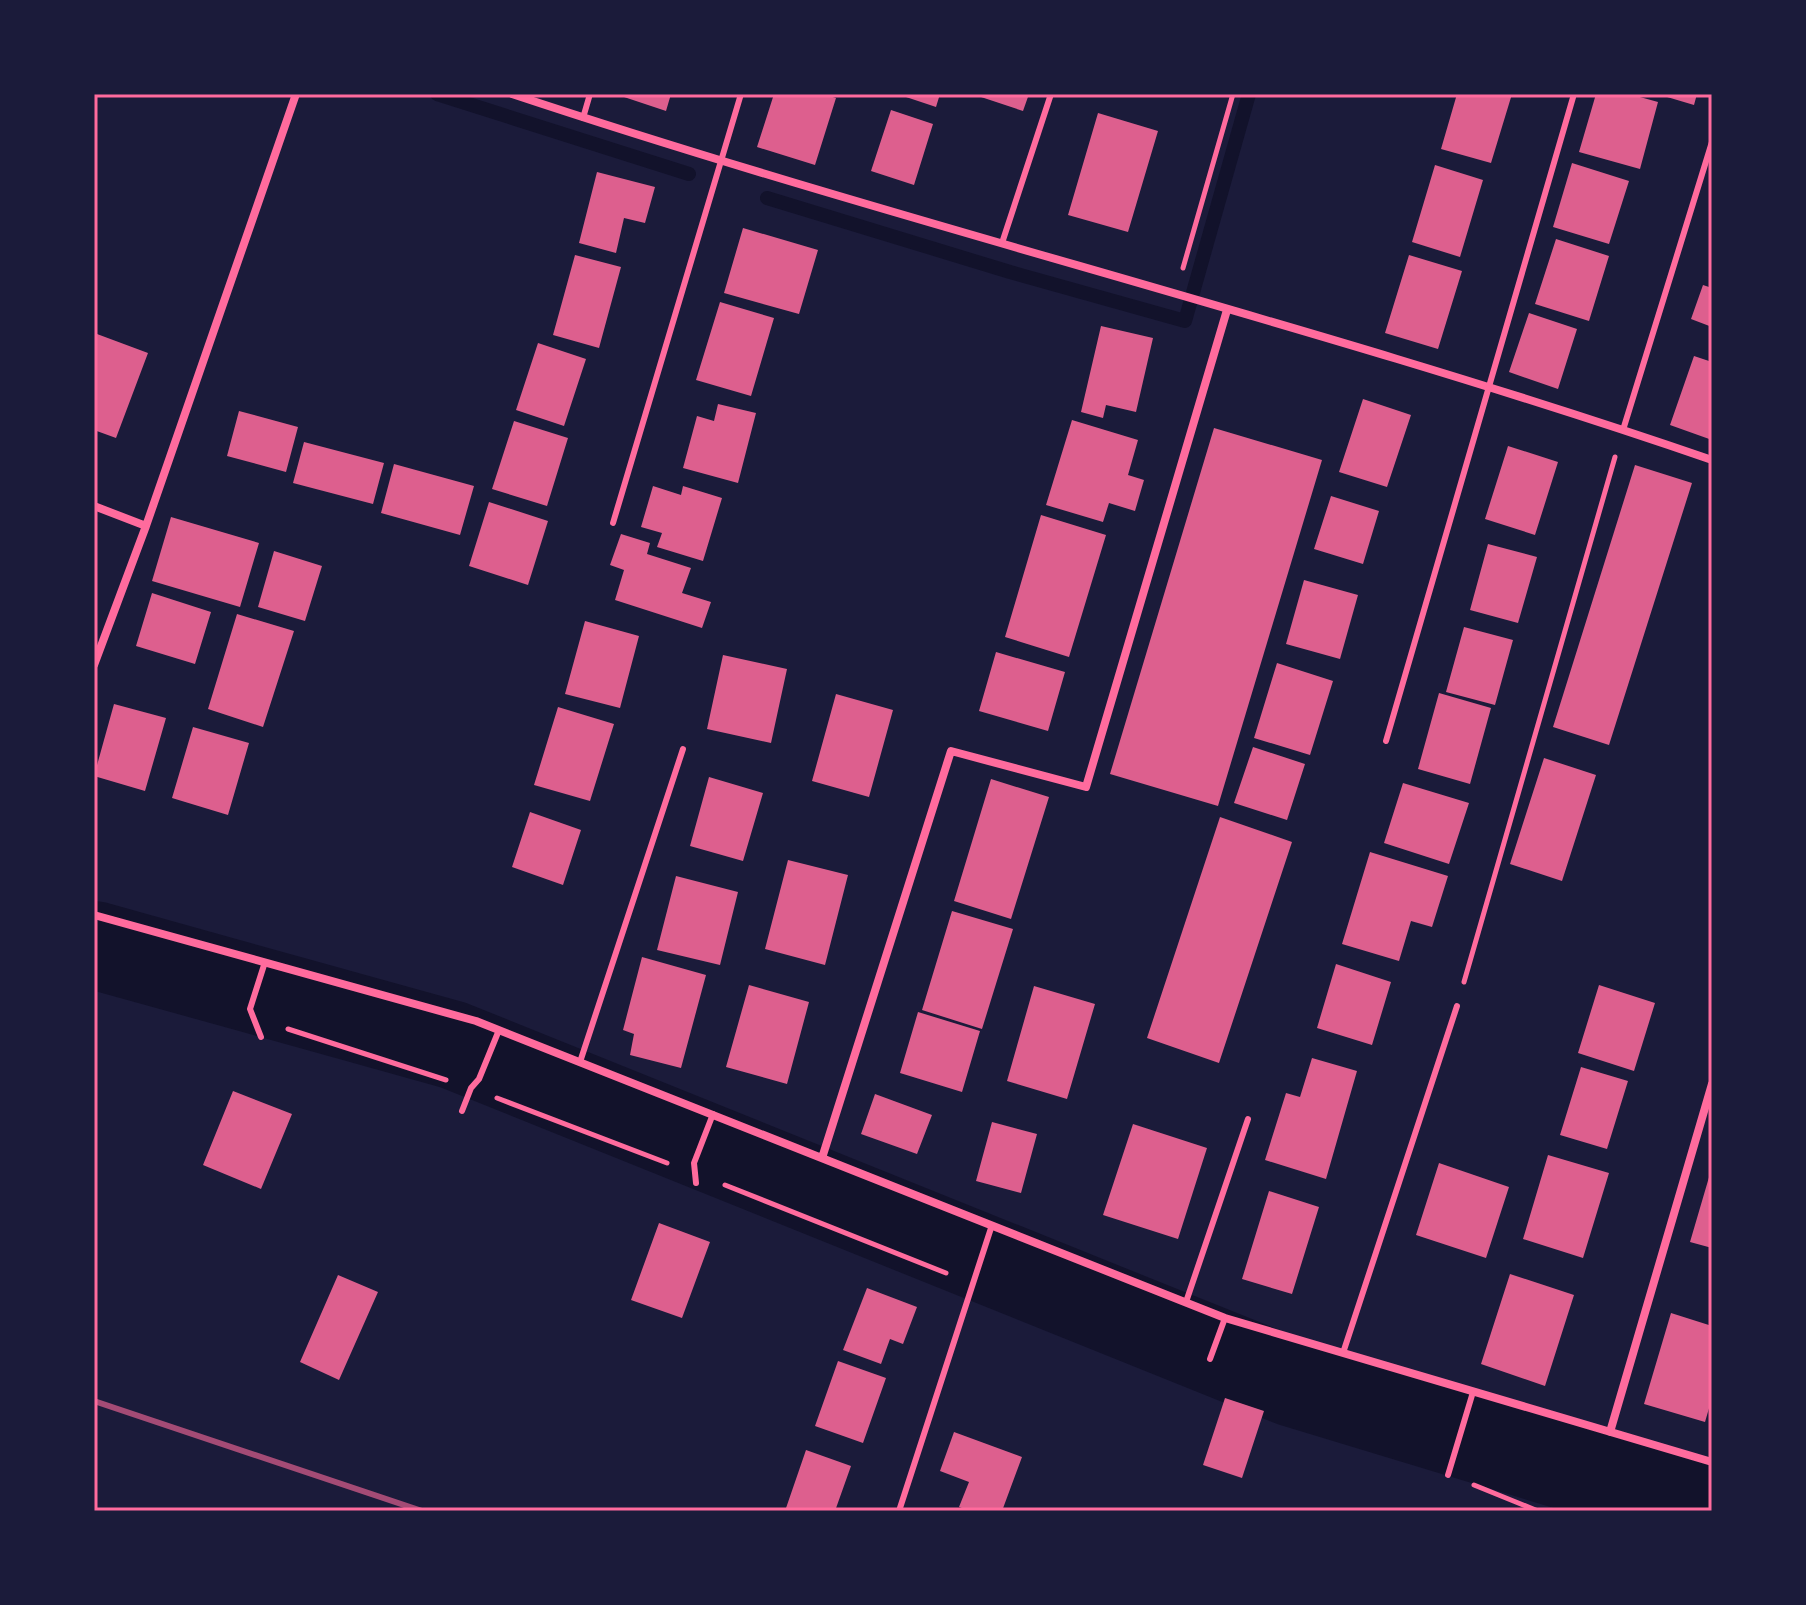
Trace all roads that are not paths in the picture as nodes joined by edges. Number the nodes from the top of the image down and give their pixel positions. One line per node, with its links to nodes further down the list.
1 (296, 94): 17 (street)
2 (512, 94): 7 (street)
3 (590, 94): 7 (lane)
4 (741, 94): 9 (lane)
5 (1051, 94): 10 (lane)
6 (1574, 94): 12 (lane)
7 (583, 118): 9 (street)
8 (1712, 142): 13 (lane)
9 (722, 160): 10 (street); 16 (lane)
10 (1002, 243): 11 (street)
11 (1225, 310): 12 (street); 31 (street)
12 (1490, 387): 13 (street); 19 (lane)
13 (1623, 430): 14 (street)
14 (1712, 460)
15 (94, 506): 17 (street)
16 (613, 523)
17 (146, 526): 18 (street)
18 (94, 665)
19 (1386, 741)
20 (683, 749): 26 (lane)
21 (94, 915): 22 (street)
22 (265, 962): 24 (street); 25 (lane)
23 (1457, 1006): 36 (lane)
24 (499, 1030): 26 (street); 28 (lane)
25 (261, 1037)
26 (580, 1062): 29 (street)
27 (1712, 1084): 39 (street)
28 (462, 1111)
29 (713, 1114): 31 (street); 32 (lane)
30 (1248, 1119): 34 (lane)
31 (822, 1158): 33 (street)
32 (696, 1183)
33 (991, 1230): 34 (street); 42 (lane)
34 (1186, 1302): 35 (street)
35 (1223, 1322): 36 (street); 37 (lane)
36 (1343, 1353): 38 (street)
37 (1210, 1359)
38 (1472, 1394): 39 (street); 41 (lane)
39 (1610, 1432): 40 (street)
40 (1712, 1462)
41 (1448, 1475)
42 (899, 1511)

